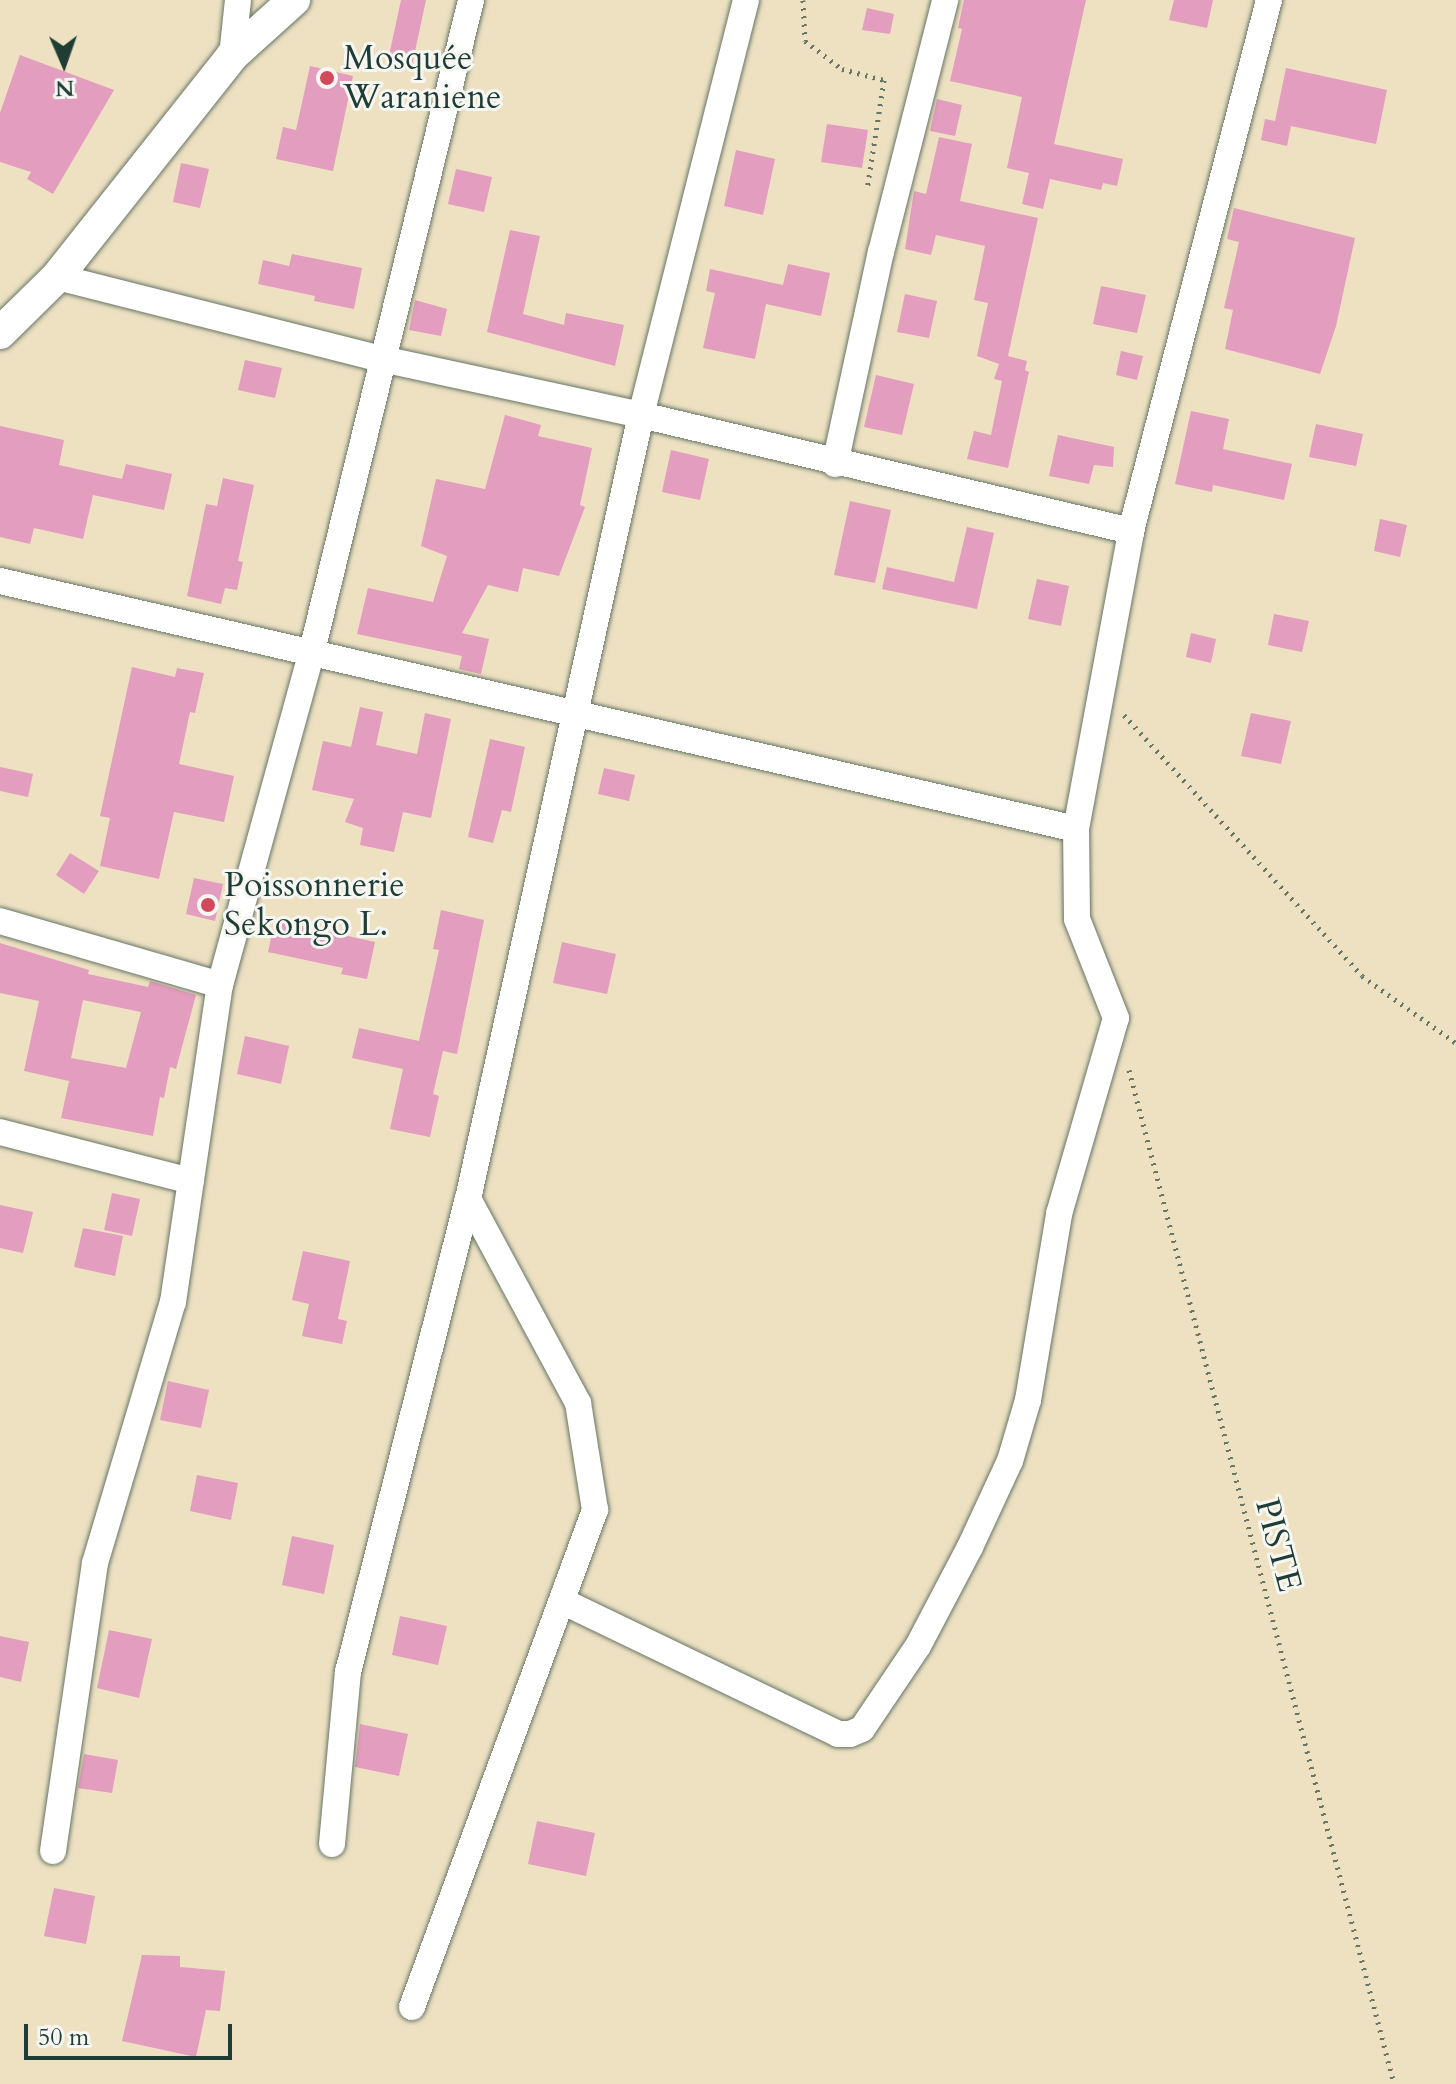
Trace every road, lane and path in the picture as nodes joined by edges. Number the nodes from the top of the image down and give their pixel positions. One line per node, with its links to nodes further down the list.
1 (238, 0): 8 (street)
2 (294, 0): 8 (street)
3 (471, 0): 12 (street)
4 (746, 0): 13 (street)
5 (803, 0): 9 (path)
6 (945, 0): 14 (street)
7 (1269, 0): 15 (street)
8 (232, 56): 10 (street)
9 (866, 193)
10 (57, 277): 11 (street); 12 (street)
11 (0, 333)
12 (382, 359): 13 (street); 17 (street)
13 (641, 415): 14 (street); 19 (street)
14 (835, 464): 15 (street)
15 (1131, 531): 18 (street)
16 (0, 581): 17 (street)
17 (311, 655): 19 (street); 22 (street)
18 (1101, 691): 20 (street); 23 (path)
19 (574, 711): 20 (street); 27 (street)
20 (1076, 829): 28 (street)
21 (0, 921): 22 (street)
22 (220, 985): 26 (street)
23 (1456, 1043)
24 (1128, 1065): 32 (path, PISTE)
25 (0, 1132): 26 (street)
26 (191, 1181): 30 (street)
27 (468, 1199): 28 (street); 29 (street)
28 (564, 1602): 31 (street)
29 (332, 1844)
30 (53, 1851)
31 (412, 2007)
32 (1394, 2084)

